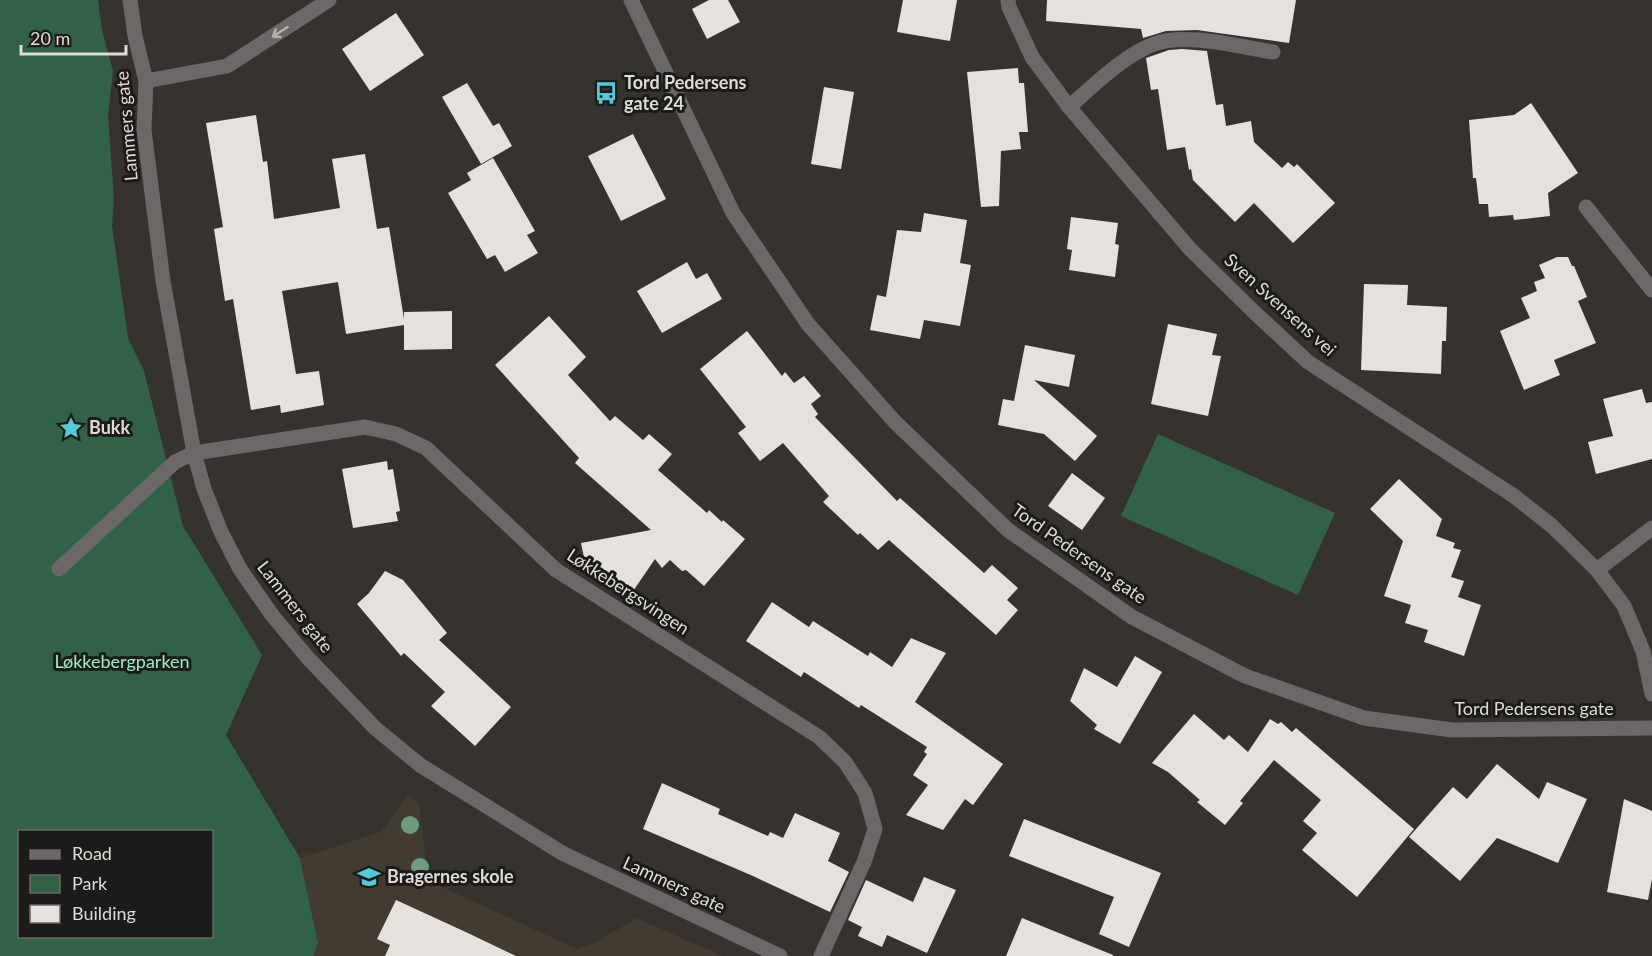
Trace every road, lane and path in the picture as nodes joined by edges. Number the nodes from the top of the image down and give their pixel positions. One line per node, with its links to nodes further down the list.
1 (130, 0): 6 (street, Lammers gate)
2 (329, 0): 6 (street, one-way to 6)
3 (631, 0): 15 (street, Tord Pedersens gate)
4 (1008, 0): 7 (street, Sven Svensens vei)
5 (1273, 52): 7 (street)
6 (146, 81): 10 (street, Lammers gate)
7 (1069, 107): 13 (street, Sven Svensens vei)
8 (1586, 207): 9 (street)
9 (1652, 290)
10 (194, 453): 12 (street); 16 (street, Lammers gate); 17 (street, Løkkebergsvingen)
11 (1652, 528): 13 (street)
12 (59, 569)
13 (1597, 570): 14 (street, Sven Svensens vei)
14 (1652, 694)
15 (1652, 728)
16 (780, 956)
17 (821, 956)

